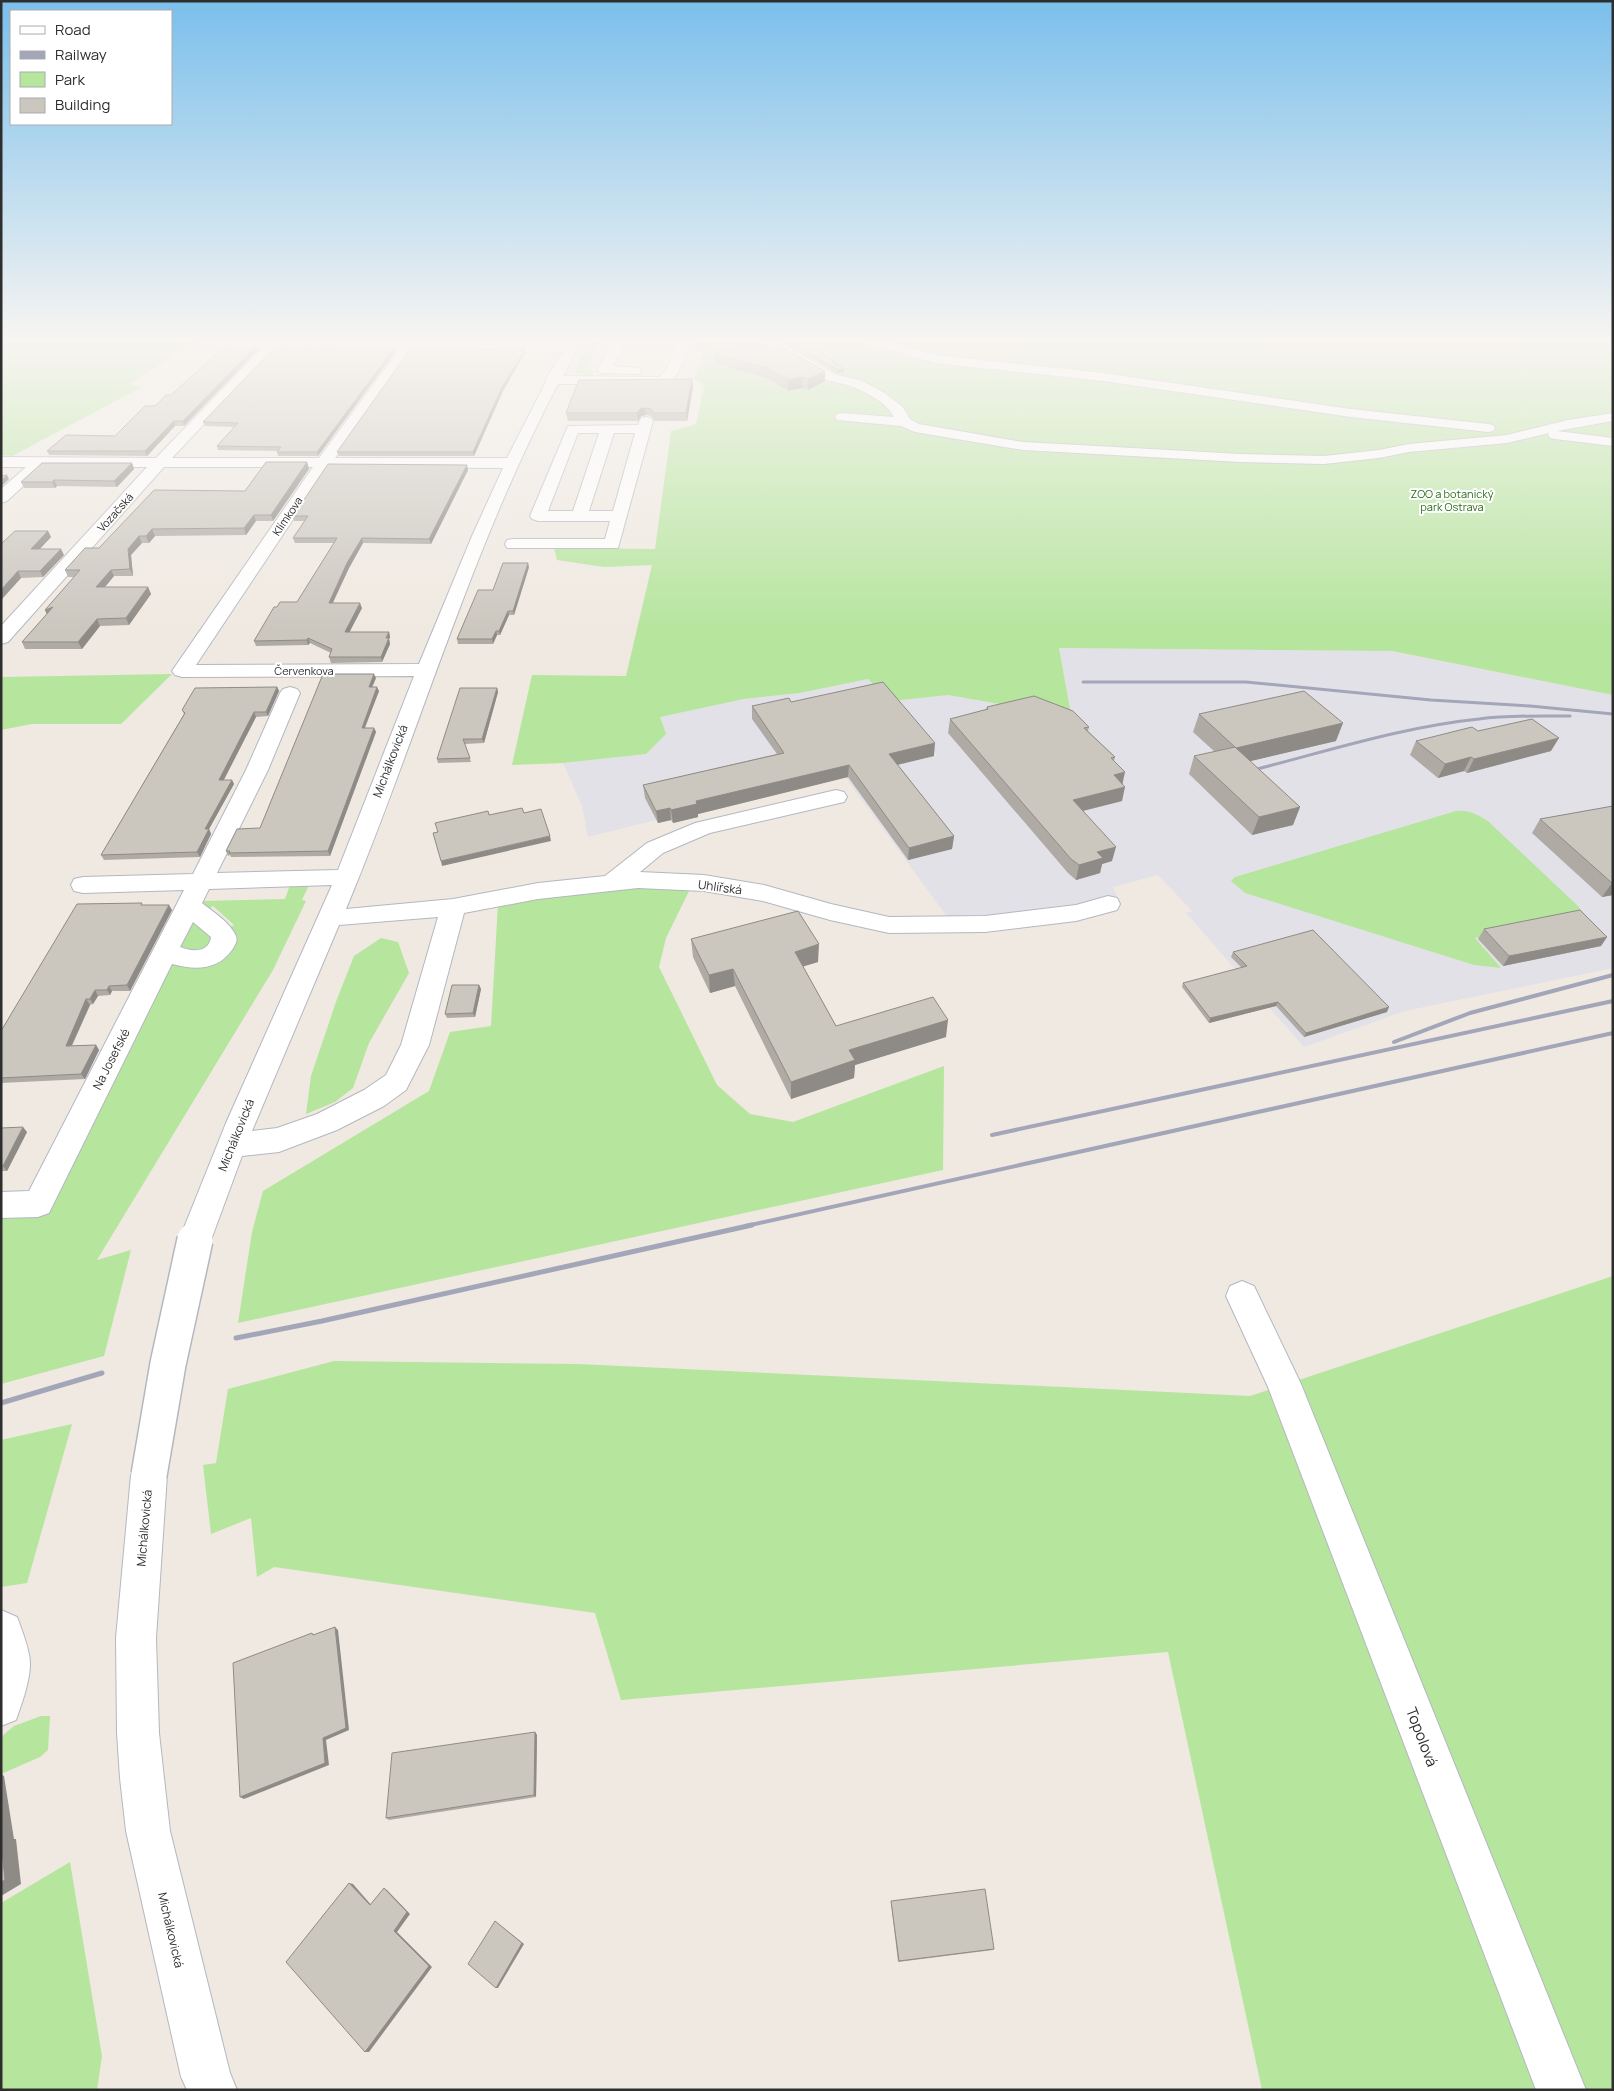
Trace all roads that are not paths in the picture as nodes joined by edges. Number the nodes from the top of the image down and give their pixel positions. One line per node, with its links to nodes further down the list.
1 (184, 437): 13 (street, Vozačská)
2 (342, 437): 14 (street, Klímkova)
3 (524, 437): 15 (street, Michálkovická)
4 (570, 437): 17 (street)
5 (605, 437): 17 (street)
6 (642, 437): 18 (street)
7 (967, 437): 8 (street)
8 (1519, 437)
9 (1567, 437): 10 (street)
10 (1613, 442)
11 (3, 462): 12 (street)
12 (39, 463): 13 (street); 16 (street)
13 (159, 463): 14 (street); 20 (street, Vozačská)
14 (323, 463): 15 (street); 22 (street, Klímkova)
15 (511, 463): 19 (street, Michálkovická)
16 (1, 498)
17 (579, 516): 18 (street)
18 (618, 523): 19 (street)
19 (499, 533): 21 (street, Michálkovická)
20 (1, 638)
21 (425, 670): 22 (street, Červenkova); 25 (street, Michálkovická)
22 (182, 671)
23 (290, 693): 26 (street, Na Josefské)
24 (836, 796): 27 (street)
25 (346, 877): 26 (street); 32 (street, Michálkovická)
26 (200, 882): 28 (street); 30 (street, Na Josefské)
27 (611, 883): 29 (street, Uhlířská); 31 (street, Uhlířská)
28 (83, 885)
29 (1108, 904)
30 (189, 905): 33 (street, Na Josefské); 33 (street)
31 (453, 907): 32 (street, Uhlířská); 34 (street)
32 (330, 917): 34 (street, Michálkovická)
33 (165, 951): 35 (street, Na Josefské)
34 (232, 1145): 39 (street, Michálkovická, bridge)
35 (1, 1205)
36 (1242, 1296): 40 (street, Topolová)
37 (1, 1630): 38 (street)
38 (1, 1706)
39 (212, 2090)
40 (1561, 2090)

